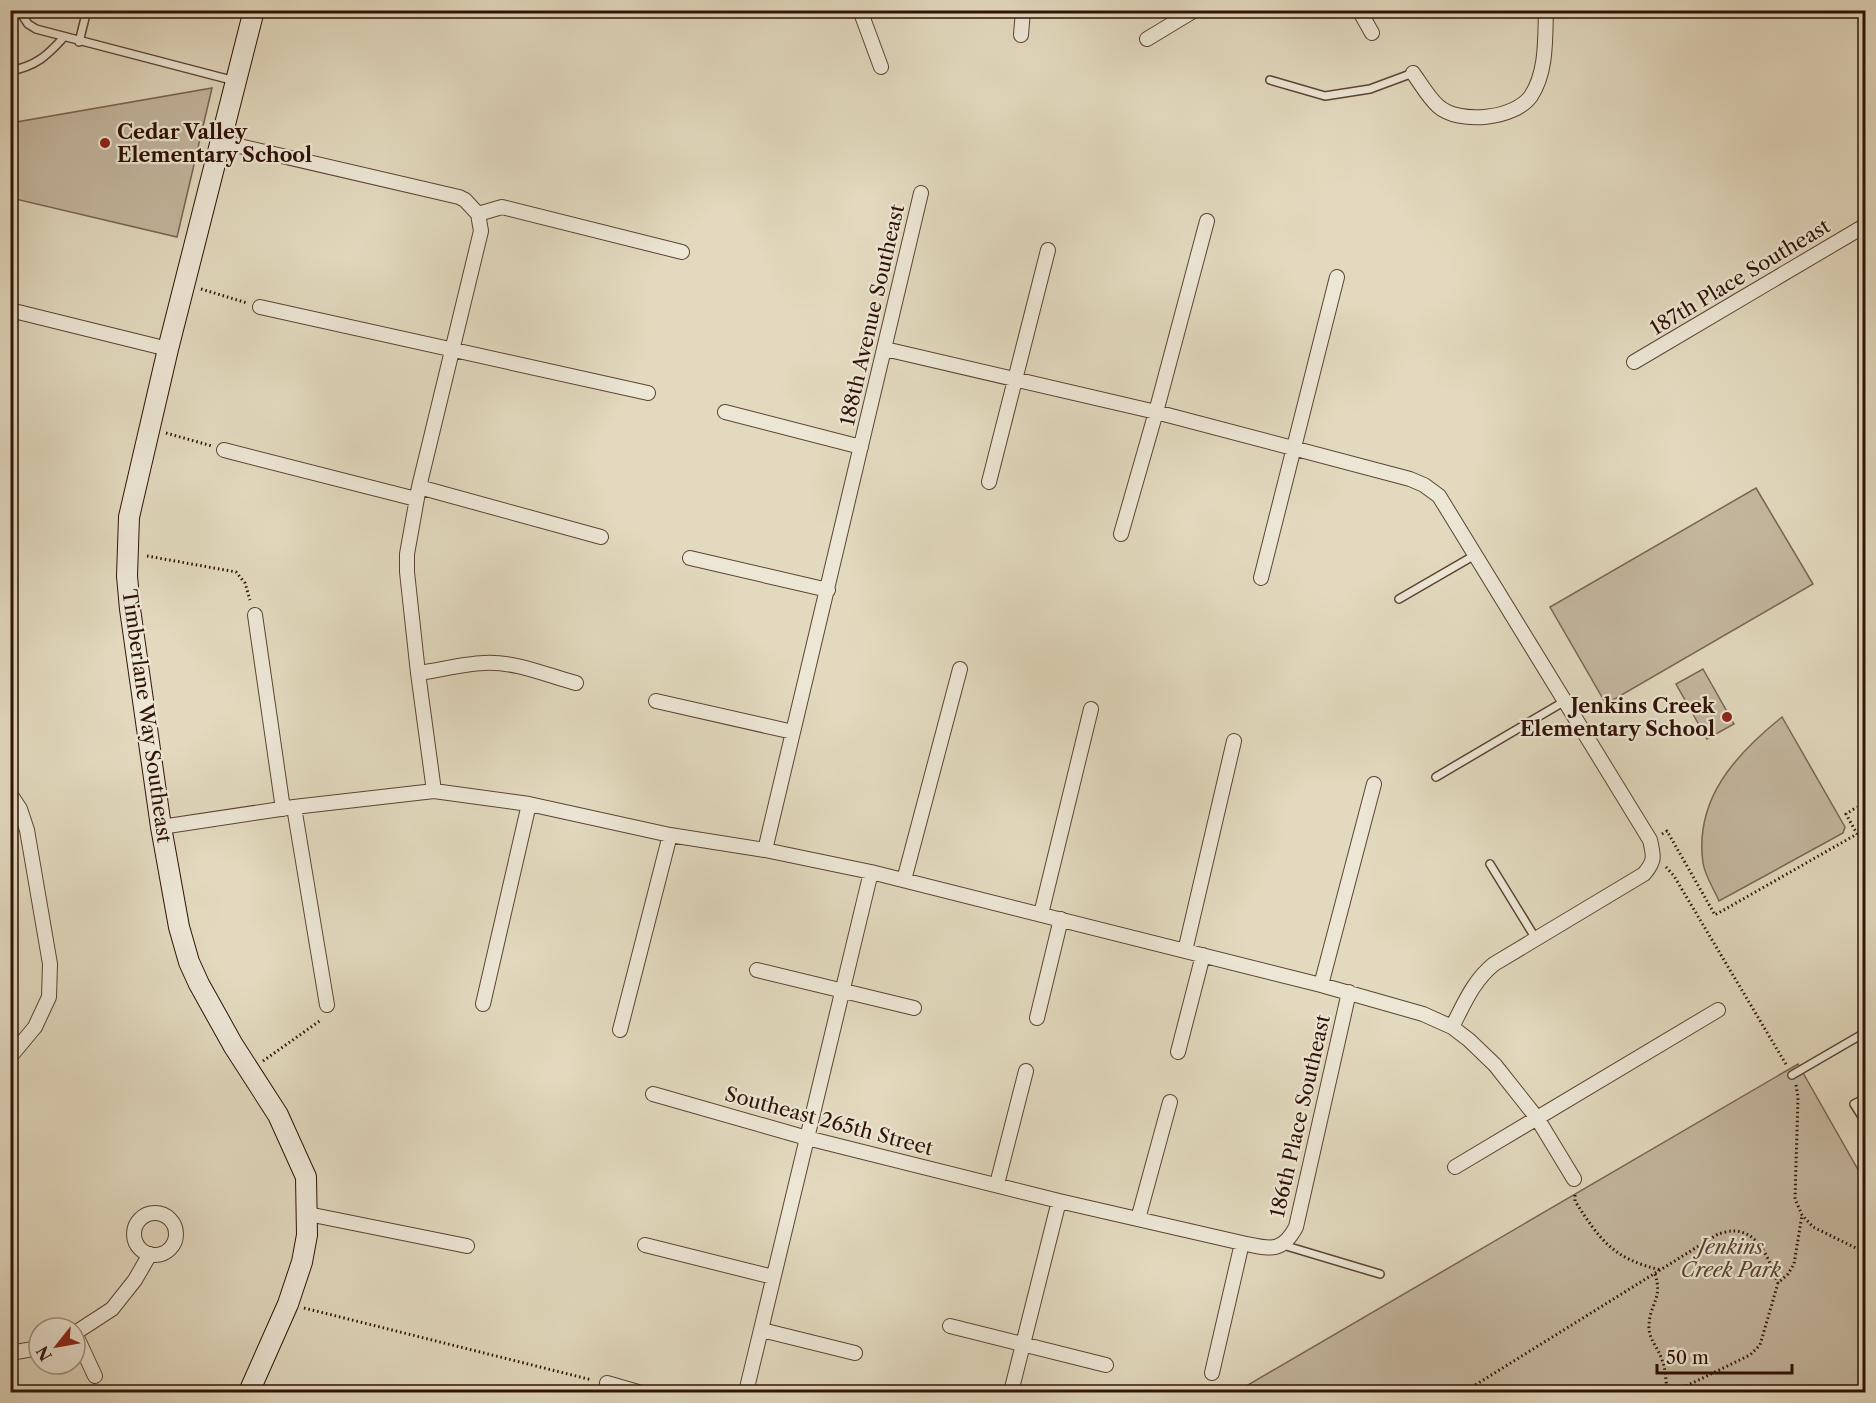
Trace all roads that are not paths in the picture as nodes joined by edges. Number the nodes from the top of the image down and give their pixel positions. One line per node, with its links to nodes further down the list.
1 (18, 10): 11 (lane)
2 (87, 10): 13 (lane)
3 (254, 10): 18 (street, Timberlane Way Southeast)
4 (860, 10): 14 (street)
5 (1023, 10): 10 (street)
6 (1195, 10): 12 (street)
7 (1359, 10): 9 (street)
8 (1546, 10): 16 (street)
9 (1372, 33)
10 (1021, 35)
11 (64, 38): 13 (lane); 15 (lane)
12 (1147, 39)
13 (79, 42): 18 (lane)
14 (881, 68)
15 (10, 71)
16 (1413, 73): 17 (lane)
17 (1270, 80)
18 (236, 81): 19 (street, Timberlane Way Southeast)
19 (222, 142): 21 (street); 30 (street, Timberlane Way Southeast)
20 (921, 193): 29 (street, 188th Avenue Southeast)
21 (478, 214): 25 (street); 31 (street)
22 (1207, 221): 36 (street)
23 (1866, 225): 32 (street, 187th Place Southeast)
24 (1048, 250): 33 (street)
25 (682, 252)
26 (1337, 277): 38 (street)
27 (260, 307): 31 (street)
28 (10, 310): 30 (street)
29 (885, 349): 33 (street); 37 (street, 188th Avenue Southeast)
30 (168, 350): 64 (street, Timberlane Way Southeast)
31 (452, 350): 34 (street); 41 (street)
32 (1634, 362)
33 (1015, 380): 36 (street); 40 (street)
34 (648, 393)
35 (725, 412): 37 (street, 188th Avenue Southeast)
36 (1156, 412): 38 (street); 42 (street)
37 (861, 447): 47 (street, 188th Avenue Southeast)
38 (1293, 449): 44 (street); 46 (street)
39 (224, 450): 41 (street)
40 (989, 482)
41 (417, 493): 43 (street); 51 (street)
42 (1121, 534)
43 (601, 537)
44 (1475, 555): 48 (lane); 54 (street)
45 (690, 558): 47 (street)
46 (1261, 578)
47 (828, 590): 56 (street, 188th Avenue Southeast)
48 (1399, 599)
49 (255, 615): 63 (street)
50 (960, 669): 69 (street)
51 (418, 673): 52 (street); 60 (street)
52 (576, 683)
53 (656, 701): 56 (street)
54 (1564, 701): 58 (lane); 72 (street)
55 (1091, 709): 70 (street)
56 (793, 732): 66 (street, 188th Avenue Southeast)
57 (1234, 741): 73 (street)
58 (1436, 777)
59 (1374, 784): 76 (street)
60 (434, 791): 62 (street); 63 (street)
61 (10, 794): 88 (street)
62 (529, 804): 65 (street); 79 (street)
63 (289, 808): 64 (street); 80 (street)
64 (162, 826): 101 (street, Timberlane Way Southeast)
65 (670, 835): 66 (street); 85 (street)
66 (765, 850): 68 (street)
67 (1490, 864): 72 (lane)
68 (871, 872): 69 (street); 77 (street)
69 (904, 880): 70 (street)
70 (1041, 915): 71 (street)
71 (1061, 919): 73 (street); 83 (street)
72 (1536, 939): 84 (street)
73 (1185, 951): 74 (street)
74 (1203, 955): 76 (street); 87 (street)
75 (757, 970): 77 (street)
76 (1321, 985): 78 (street)
77 (842, 990): 81 (street); 96 (street)
78 (1349, 992): 84 (street); 105 (street, 186th Place Southeast)
79 (483, 1004)
80 (327, 1005)
81 (914, 1008)
82 (1718, 1010): 94 (street)
83 (1037, 1018)
84 (1452, 1027): 94 (street)
85 (620, 1030)
86 (1866, 1032): 90 (lane)
87 (1178, 1052)
88 (10, 1057)
89 (1026, 1071): 99 (street)
90 (1792, 1075)
91 (652, 1094): 96 (street, Southeast 265th Street)
92 (1866, 1098): 95 (lane)
93 (1170, 1102): 102 (street)
94 (1536, 1118): 97 (street); 98 (street)
95 (1866, 1123)
96 (807, 1138): 99 (street, Southeast 265th Street); 109 (street)
97 (1455, 1167)
98 (1574, 1179)
99 (997, 1184): 100 (street, Southeast 265th Street)
100 (1059, 1201): 102 (street, Southeast 265th Street); 113 (street)
101 (308, 1214): 106 (street); 122 (street, Timberlane Way Southeast)
102 (1138, 1219): 103 (street, Southeast 265th Street)
103 (1242, 1243): 105 (street, Southeast 265th Street); 119 (street)
104 (645, 1245): 109 (street)
105 (1283, 1245): 108 (lane)
106 (467, 1246)
107 (150, 1254): 110 (street)
108 (1380, 1274)
109 (774, 1277): 112 (street)
110 (87, 1325)
111 (950, 1326): 113 (street)
112 (762, 1330): 116 (street); 124 (street)
113 (1023, 1345): 118 (street); 125 (street)
114 (27, 1350): 115 (street)
115 (10, 1353)
116 (855, 1353)
117 (87, 1359): 120 (street)
118 (1106, 1365)
119 (1212, 1373)
120 (95, 1376)
121 (607, 1383): 123 (street)
122 (249, 1392)
123 (638, 1392)
124 (746, 1392)
125 (1011, 1392)

